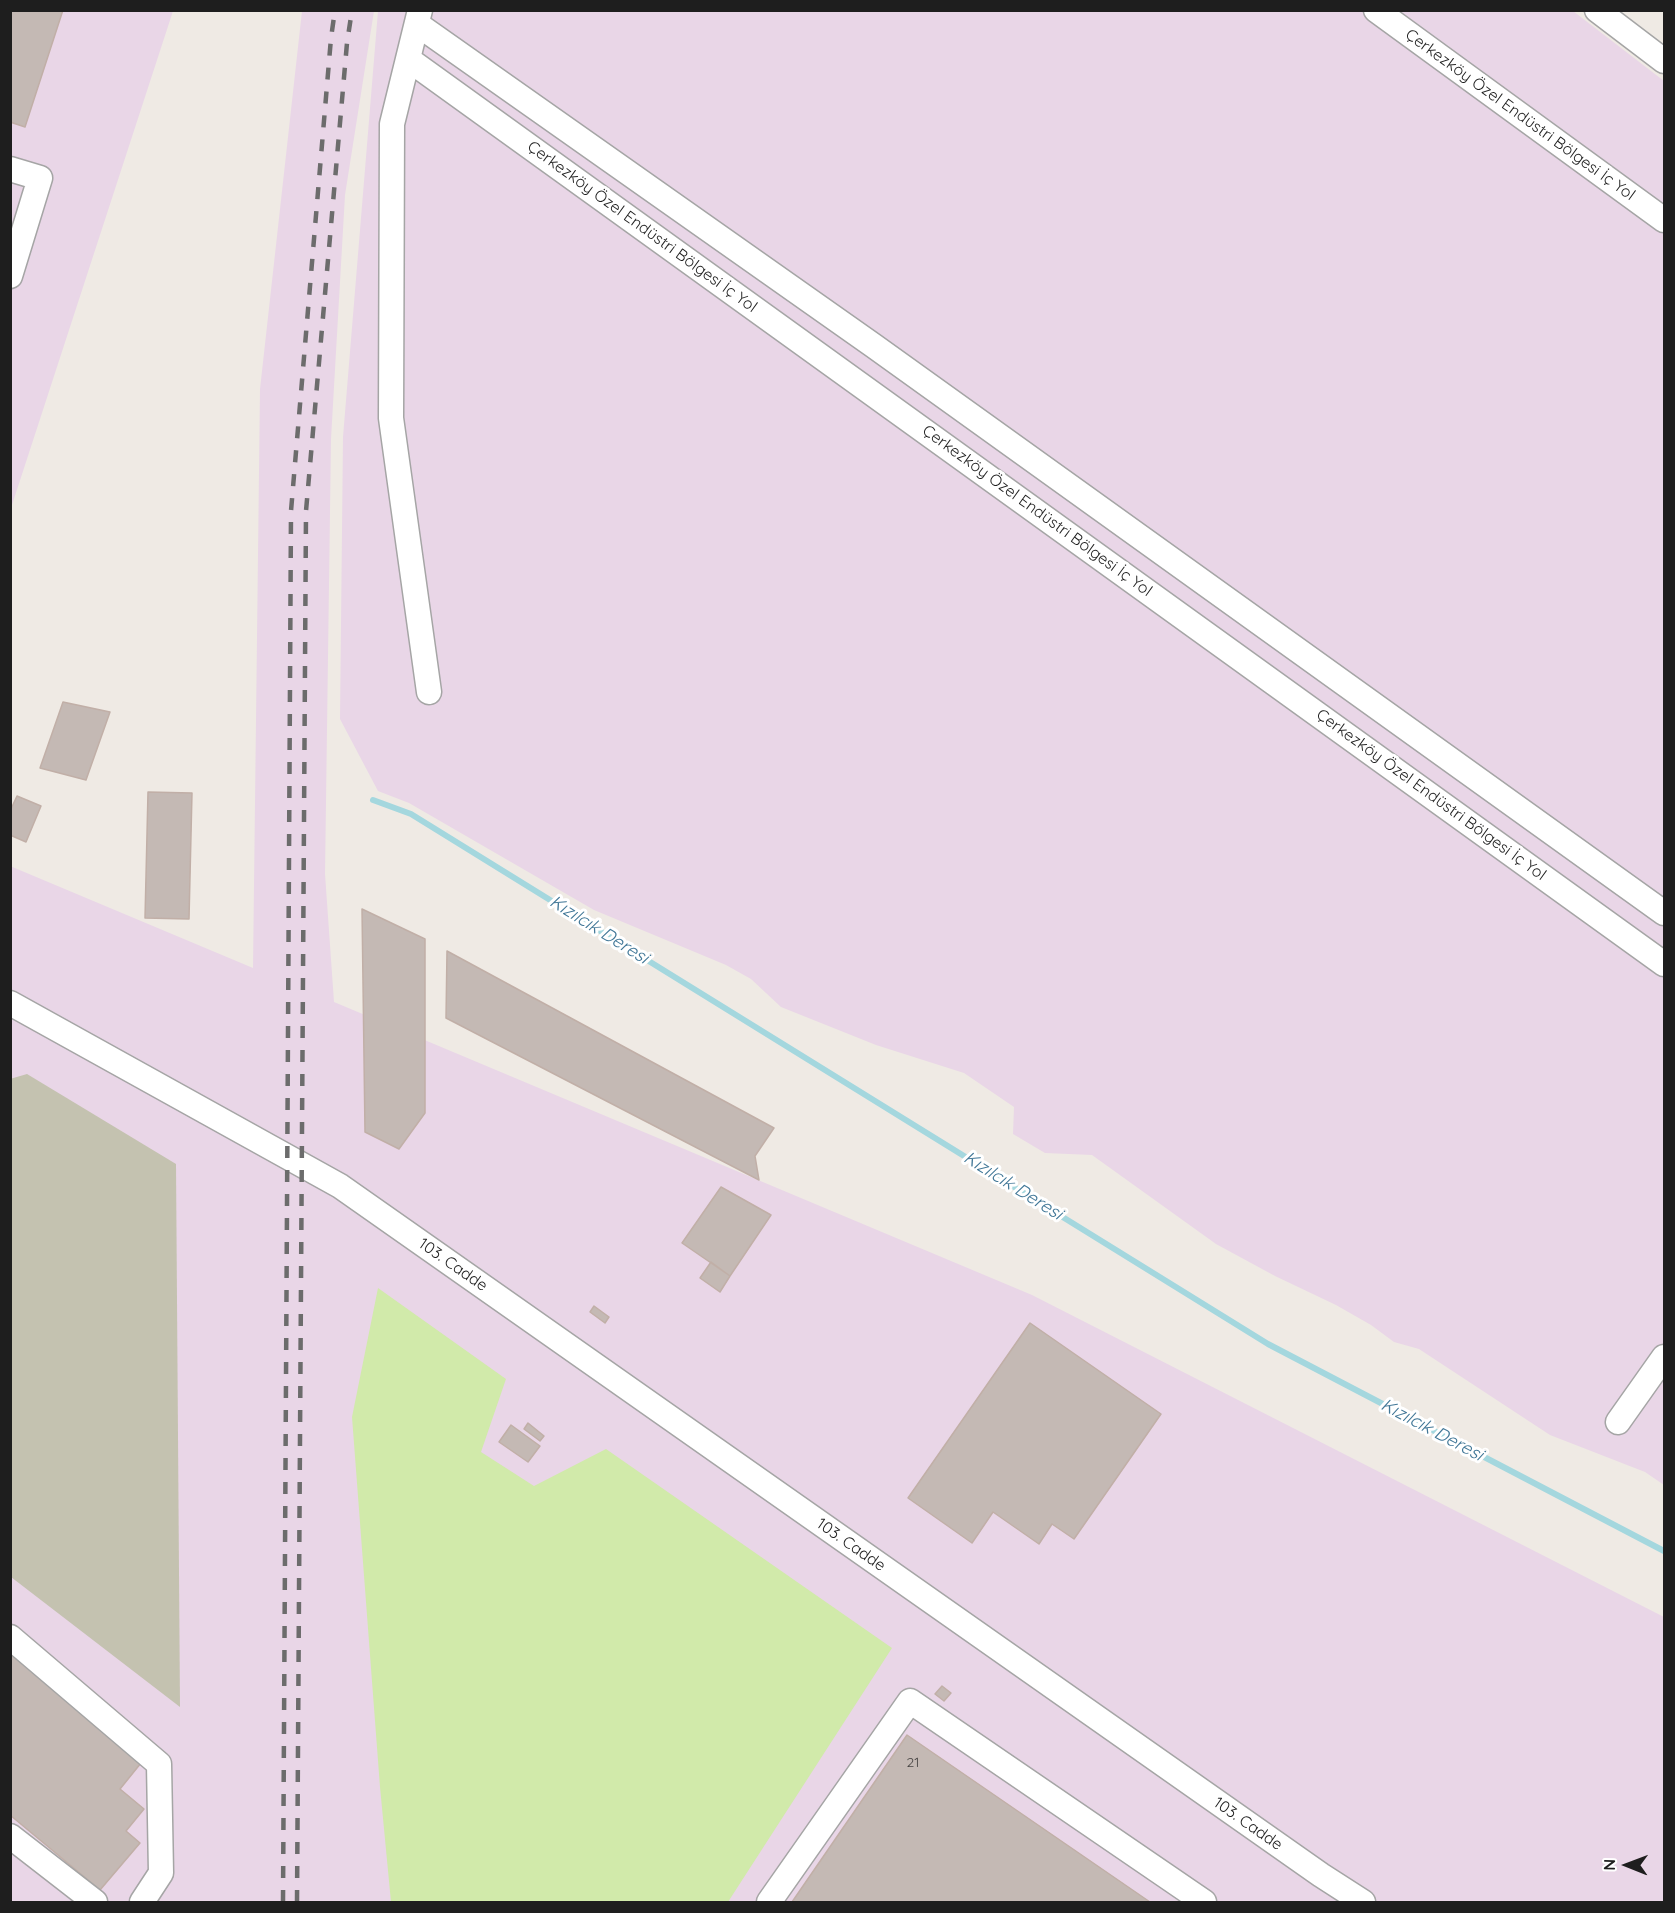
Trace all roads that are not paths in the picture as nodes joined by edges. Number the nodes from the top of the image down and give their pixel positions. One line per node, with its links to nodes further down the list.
1 (1376, 10): 7 (street, Çerkezköy Özel Endüstri Bölgesi İç Yol)
2 (1597, 10): 5 (street)
3 (418, 17): 4 (street, Çerkezköy Özel Endüstri Bölgesi İç Yol); 10 (street, Çerkezköy Özel Endüstri Bölgesi İç Yol)
4 (408, 59): 9 (street, Çerkezköy Özel Endüstri Bölgesi İç Yol); 11 (street, Çerkezköy Özel Endüstri Bölgesi İç Yol)
5 (1665, 61)
6 (10, 169): 8 (street)
7 (1665, 220)
8 (10, 276)
9 (429, 692)
10 (1665, 913)
11 (1665, 964)
12 (10, 1003): 17 (street, 103. Cadde)
13 (1665, 1357): 14 (street)
14 (1618, 1422)
15 (10, 1637): 19 (street)
16 (10, 1836): 18 (street)
17 (1351, 1899)
18 (95, 1902)
19 (141, 1902)
20 (770, 1902): 21 (street)
21 (1204, 1902)

